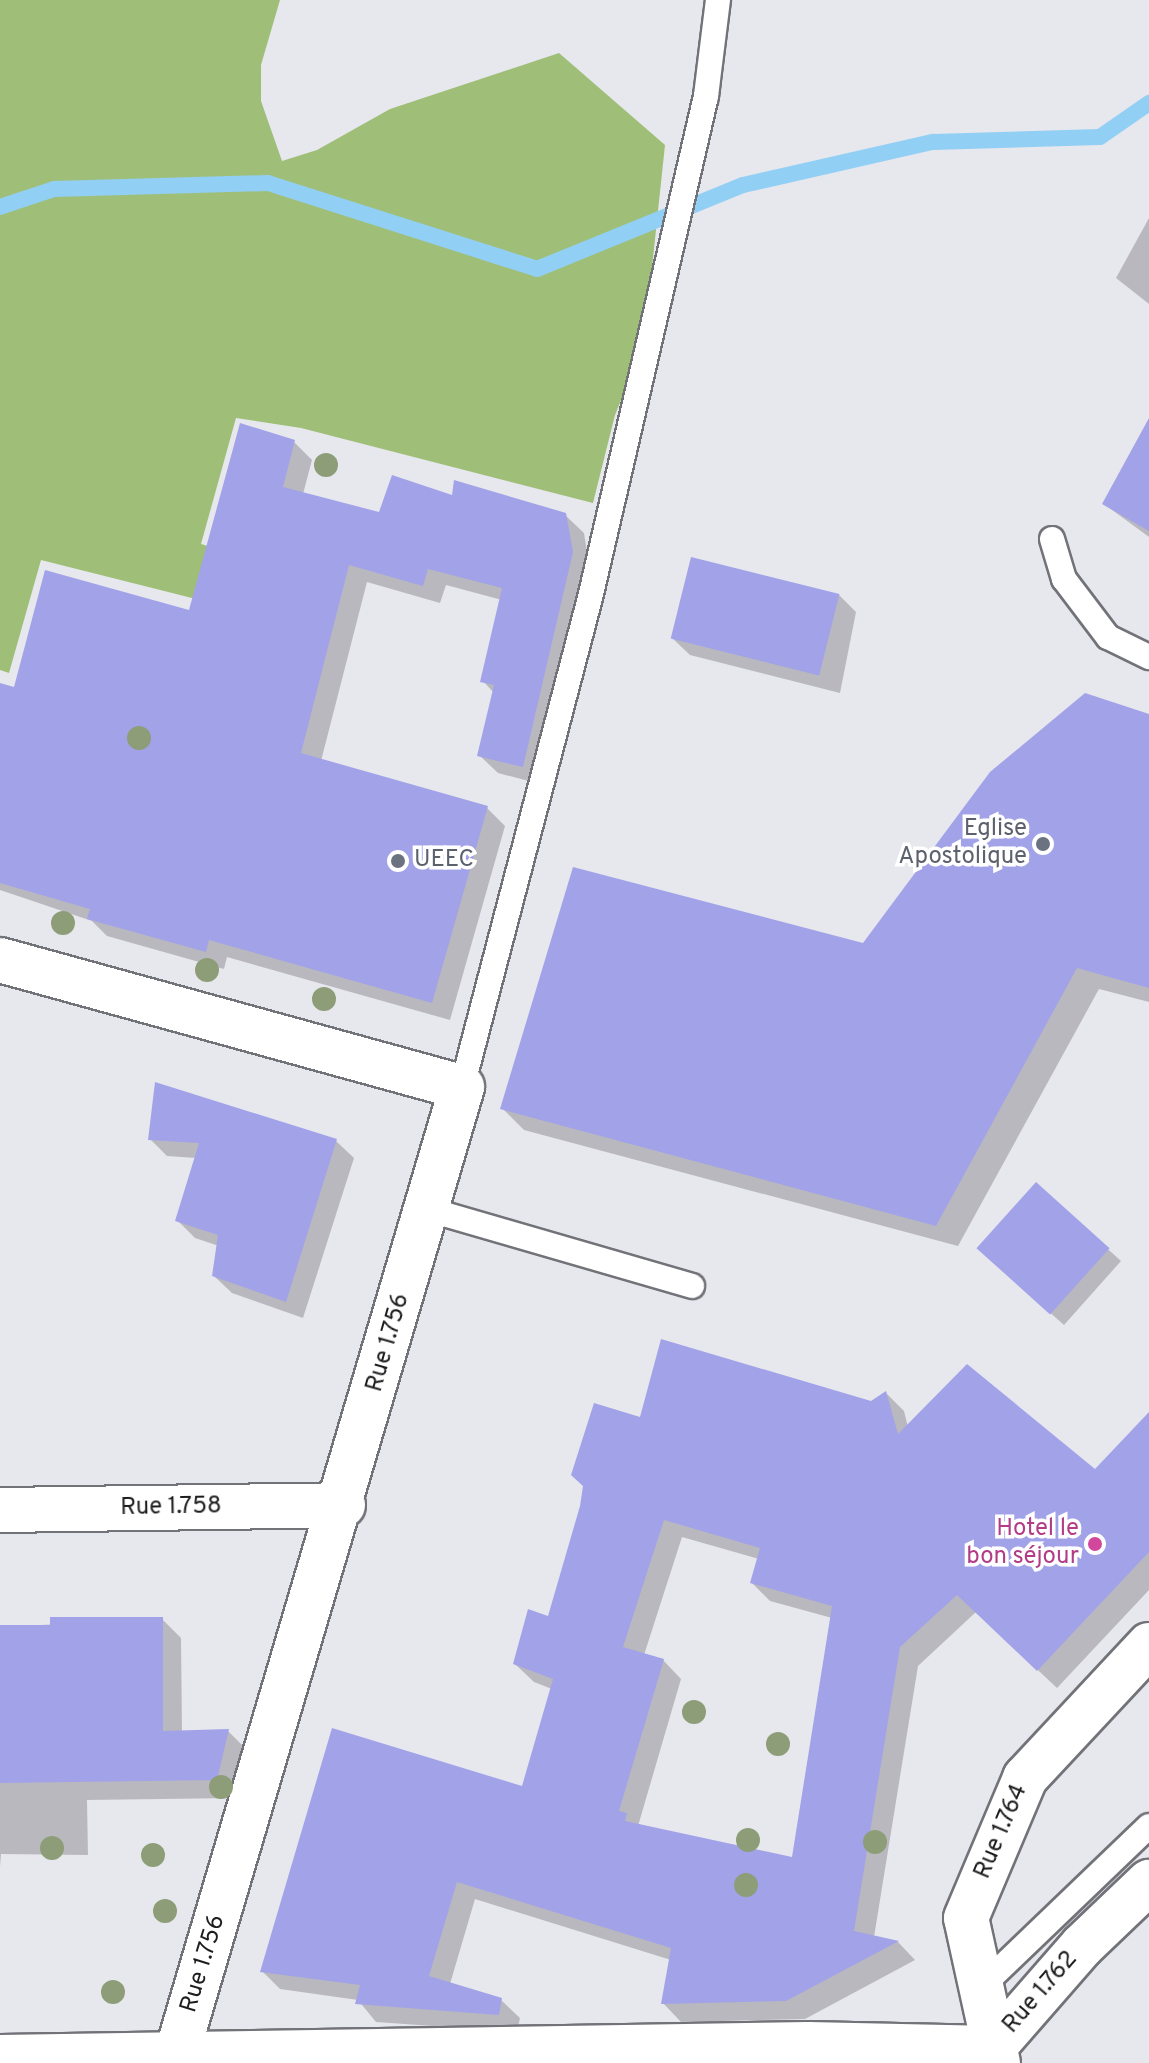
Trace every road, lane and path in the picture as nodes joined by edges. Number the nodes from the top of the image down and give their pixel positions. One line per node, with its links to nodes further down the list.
1 (718, 0): 5 (lane)
2 (1052, 539): 3 (lane)
3 (1149, 657)
4 (0, 960): 5 (street)
5 (462, 1087): 6 (street, Rue 1.756)
6 (427, 1209): 7 (lane); 8 (street, Rue 1.756)
7 (692, 1286)
8 (343, 1505): 9 (street, Rue 1.758); 16 (street, Rue 1.756)
9 (0, 1510)
10 (1149, 1645): 13 (street, Rue 1.764)
11 (1149, 1826): 13 (lane)
12 (1149, 1882): 17 (street, Rue 1.762)
13 (982, 1986): 17 (street, Rue 1.764)
14 (764, 2054): 15 (street, Rue 1.762); 16 (street, Rue 1.762)
15 (823, 2054): 17 (street, Rue 1.762)
16 (176, 2056): 18 (street, Rue 1.762)
17 (995, 2056)
18 (0, 2057)

